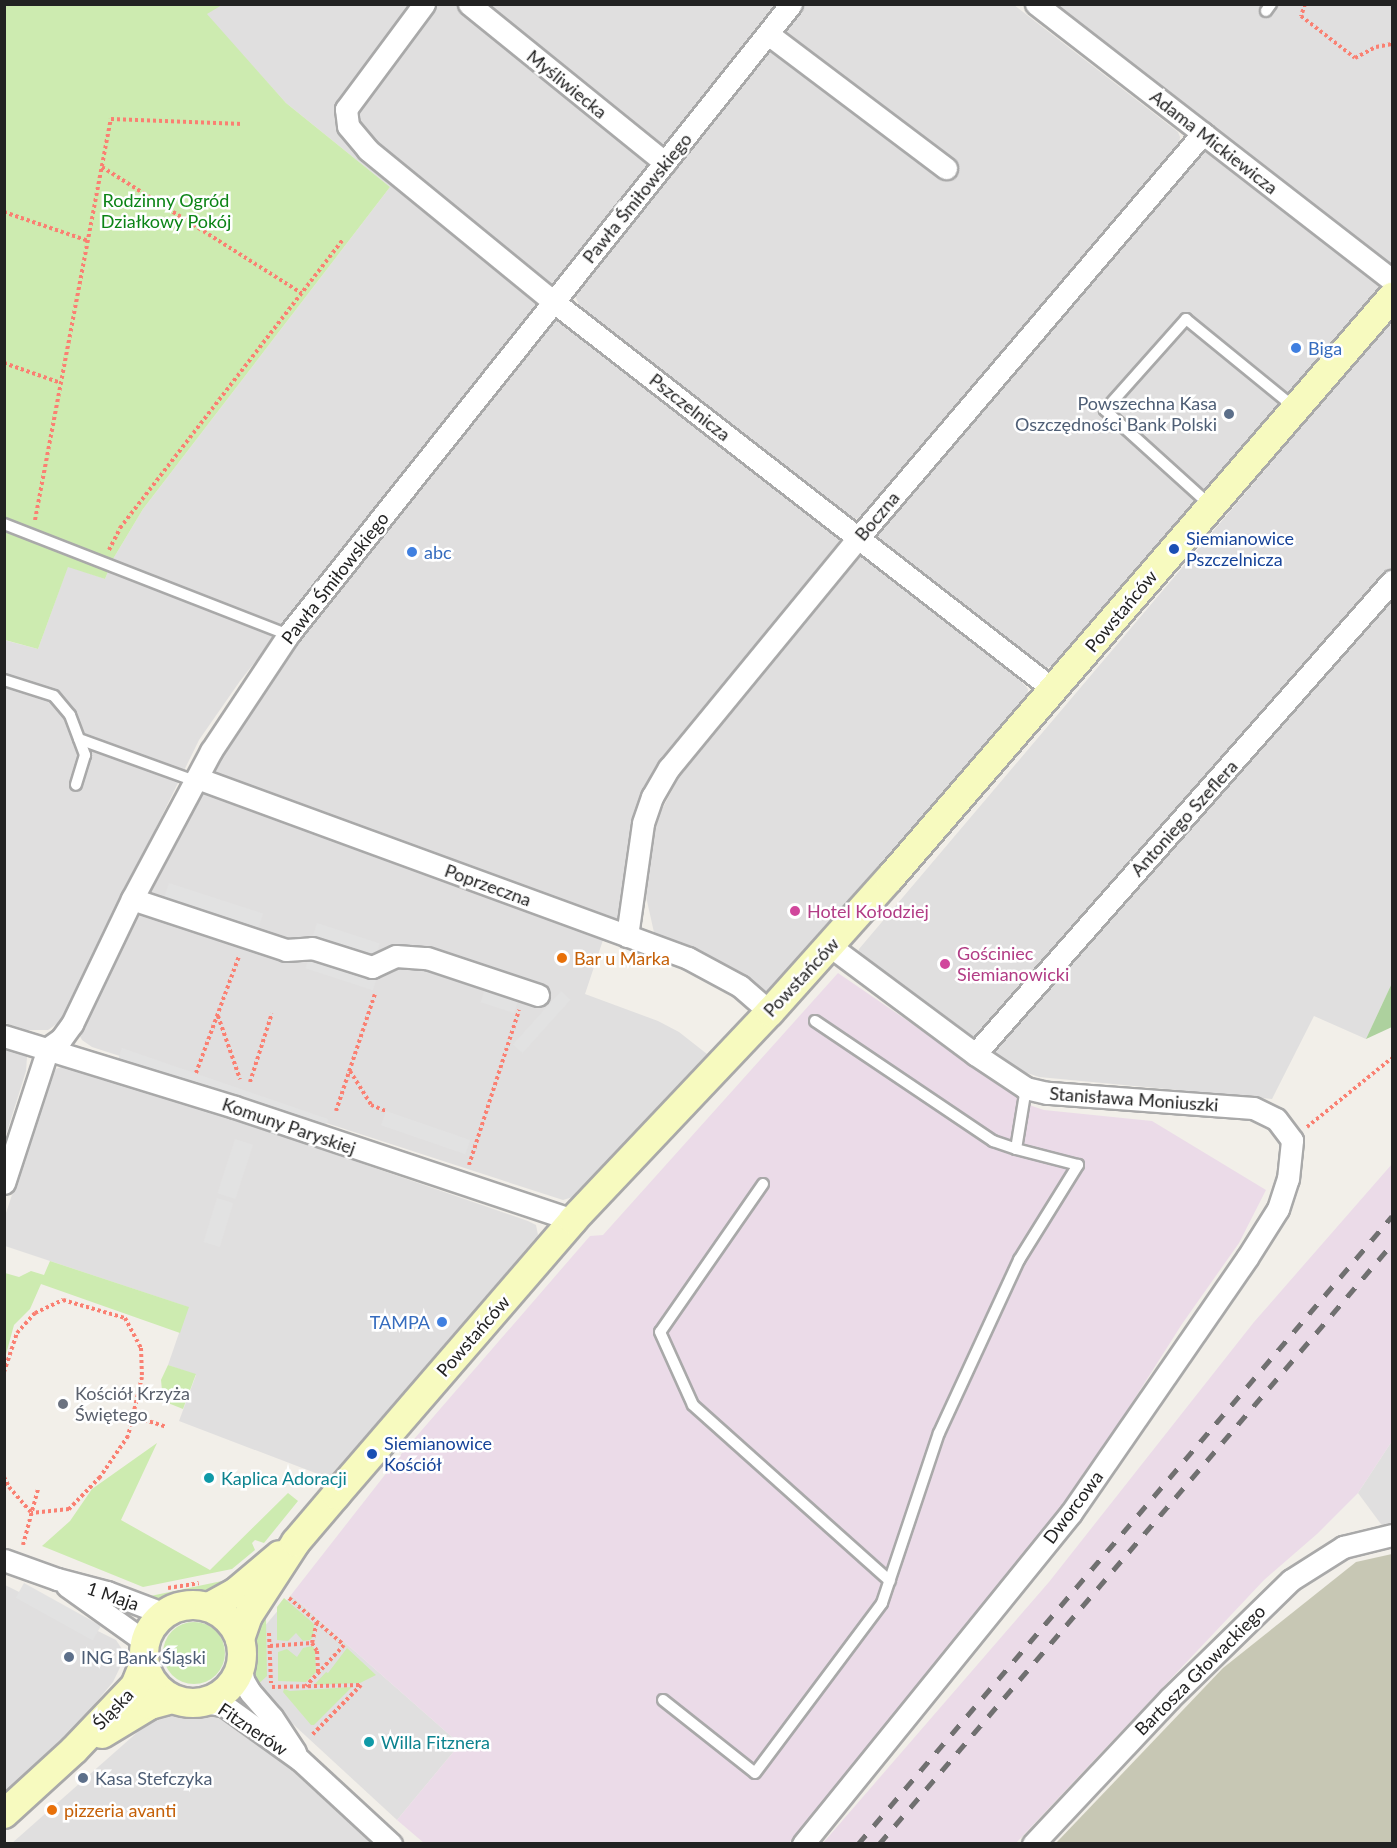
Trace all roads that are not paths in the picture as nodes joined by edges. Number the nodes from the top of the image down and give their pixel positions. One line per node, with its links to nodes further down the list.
1 (424, 4): 11 (street, Pszczelnicza)
2 (469, 4): 7 (street, Myśliwiecka)
3 (791, 4): 5 (street, Pawła Śmiłowskiego)
4 (1036, 4): 6 (street, Adama Mickiewicza)
5 (768, 34): 7 (street, Pawła Śmiłowskiego); 8 (street)
6 (1203, 133): 9 (street, Adama Mickiewicza); 15 (street, Boczna)
7 (665, 163): 11 (street, Pawła Śmiłowskiego)
8 (946, 168)
9 (1392, 280)
10 (1392, 297): 12 (street, Powstańców)
11 (554, 302): 15 (street, Pszczelnicza); 17 (street, Pawła Śmiłowskiego)
12 (1296, 408): 13 (street, Powstańców); 13 (lane)
13 (1211, 505): 19 (street, Powstańców)
14 (4, 524): 17 (lane)
15 (858, 538): 19 (street, Pszczelnicza); 24 (street, Boczna)
16 (1392, 581): 31 (street, Antoniego Szeflera)
17 (288, 635): 21 (street, Pawła Śmiłowskiego)
18 (4, 680): 20 (lane)
19 (1054, 690): 25 (street, Powstańców)
20 (79, 739): 21 (lane); 22 (lane)
21 (196, 780): 23 (street, Pawła Śmiłowskiego); 24 (street, Poprzeczna)
22 (76, 784)
23 (132, 899): 26 (street); 30 (street, Pawła Śmiłowskiego)
24 (627, 936): 27 (street, Poprzeczna)
25 (830, 946): 27 (street, Powstańców); 31 (street, Stanisława Moniuszki)
26 (531, 993)
27 (770, 1012): 37 (street, Powstańców)
28 (815, 1021): 34 (lane)
29 (4, 1036): 30 (street, Komuny Paryskiej)
30 (48, 1048): 35 (street, Pawła Śmiłowskiego); 37 (street, Komuny Paryskiej)
31 (975, 1054): 32 (street, Stanisława Moniuszki)
32 (1026, 1088): 33 (street, Stanisława Moniuszki); 34 (lane)
33 (1292, 1140): 54 (street, Dworcowa)
34 (1016, 1149): 42 (lane)
35 (4, 1184)
36 (763, 1184): 42 (lane)
37 (573, 1220): 39 (street, Powstańców)
38 (1392, 1534): 55 (street, Bartosza Głowackiego)
39 (296, 1542): 43 (street, Powstańców); 45 (street, Powstańców)
40 (4, 1560): 41 (street, 1 Maja)
41 (57, 1579): 44 (street, 1 Maja); 46 (street, 1 Maja)
42 (890, 1581): 48 (lane)
43 (208, 1594): 44 (street); 45 (street)
44 (166, 1600): 46 (street)
45 (240, 1653): 49 (street); 51 (street, Fitznerów)
46 (144, 1656): 47 (street); 50 (street, Śląska)
47 (172, 1699): 49 (street); 50 (street, Śląska)
48 (663, 1700)
49 (205, 1702): 51 (street, Fitznerów)
50 (75, 1750): 52 (street, Śląska)
51 (300, 1760): 53 (street, Fitznerów)
52 (4, 1814)
53 (391, 1844)
54 (803, 1844)
55 (1033, 1844)

